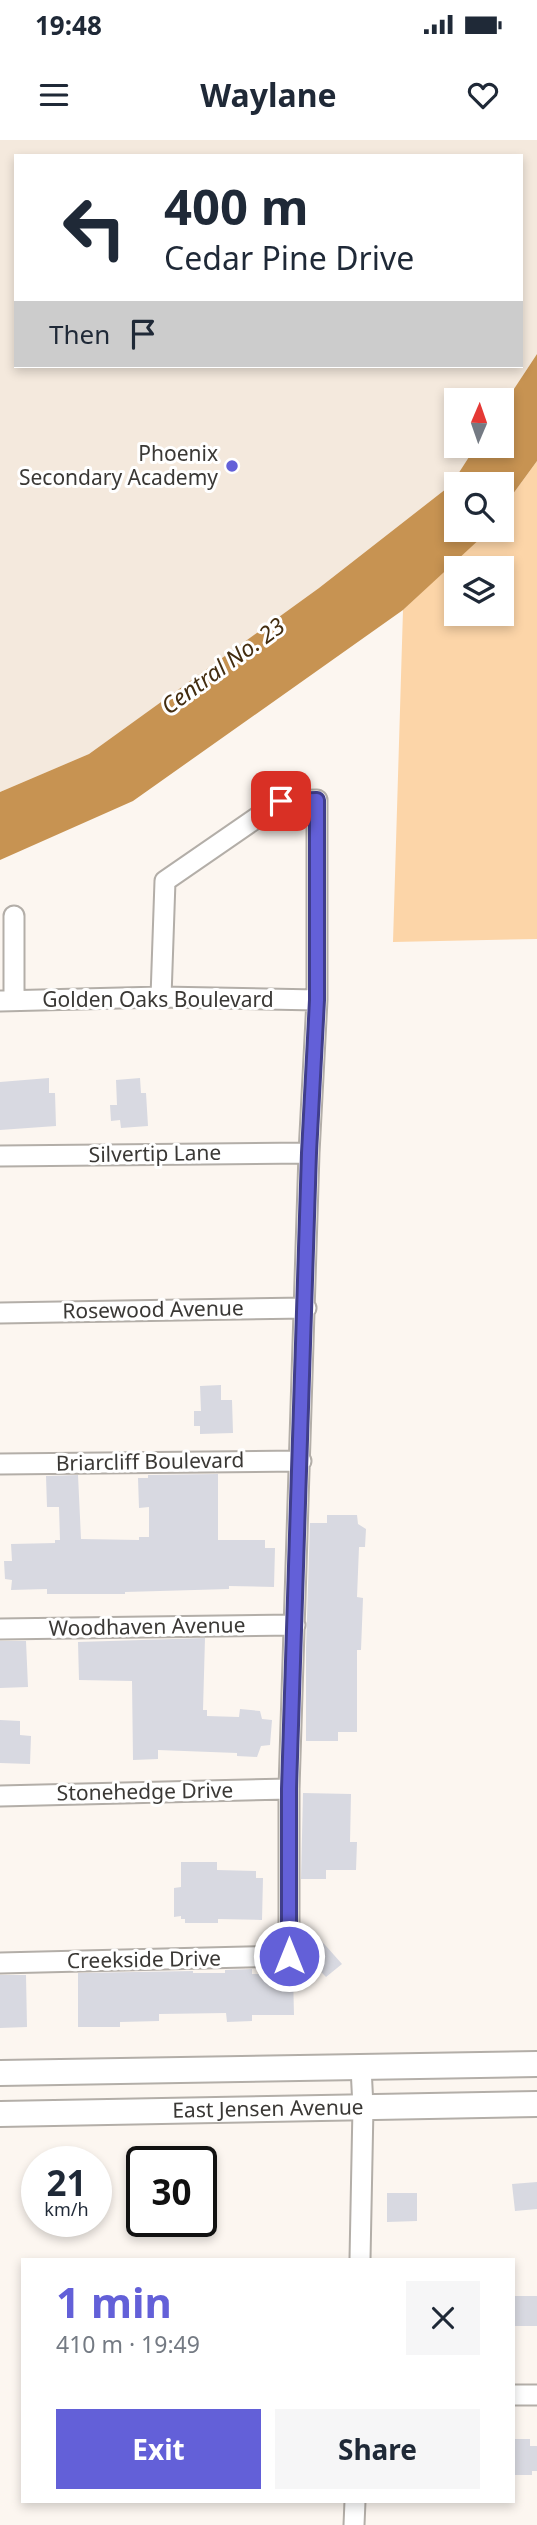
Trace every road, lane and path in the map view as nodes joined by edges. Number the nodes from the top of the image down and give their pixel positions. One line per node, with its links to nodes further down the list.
1 (15, 916): 4 (street)
2 (161, 997): 3 (street, Golden Oaks Boulevard); 3 (street); 4 (street, Golden Oaks Boulevard)
3 (317, 1000): 5 (street)
4 (7, 1001)
5 (309, 1153): 6 (street, Silvertip Lane); 7 (street)
6 (0, 1156)
7 (306, 1308): 8 (street, Rosewood Avenue); 9 (street)
8 (0, 1313)
9 (301, 1461): 10 (street, Briarcliff Boulevard); 11 (street)
10 (0, 1464)
11 (295, 1625): 12 (street, Woodhaven Avenue); 13 (street)
12 (0, 1629)
13 (289, 1789): 14 (street, Stonehedge Drive); 15 (street, Creekside Drive)
14 (0, 1796)
15 (0, 1963)
16 (537, 2064): 17 (main road, East Jensen Avenue)
17 (361, 2067): 18 (main road, East Jensen Avenue); 20 (street)
18 (0, 2073)
19 (537, 2104): 20 (main road, East Jensen Avenue)
20 (363, 2107): 21 (main road, East Jensen Avenue); 22 (street)
21 (0, 2114)
22 (360, 2258)
23 (515, 2395): 24 (street)
24 (537, 2395)
25 (355, 2503): 26 (street)
26 (354, 2525)

